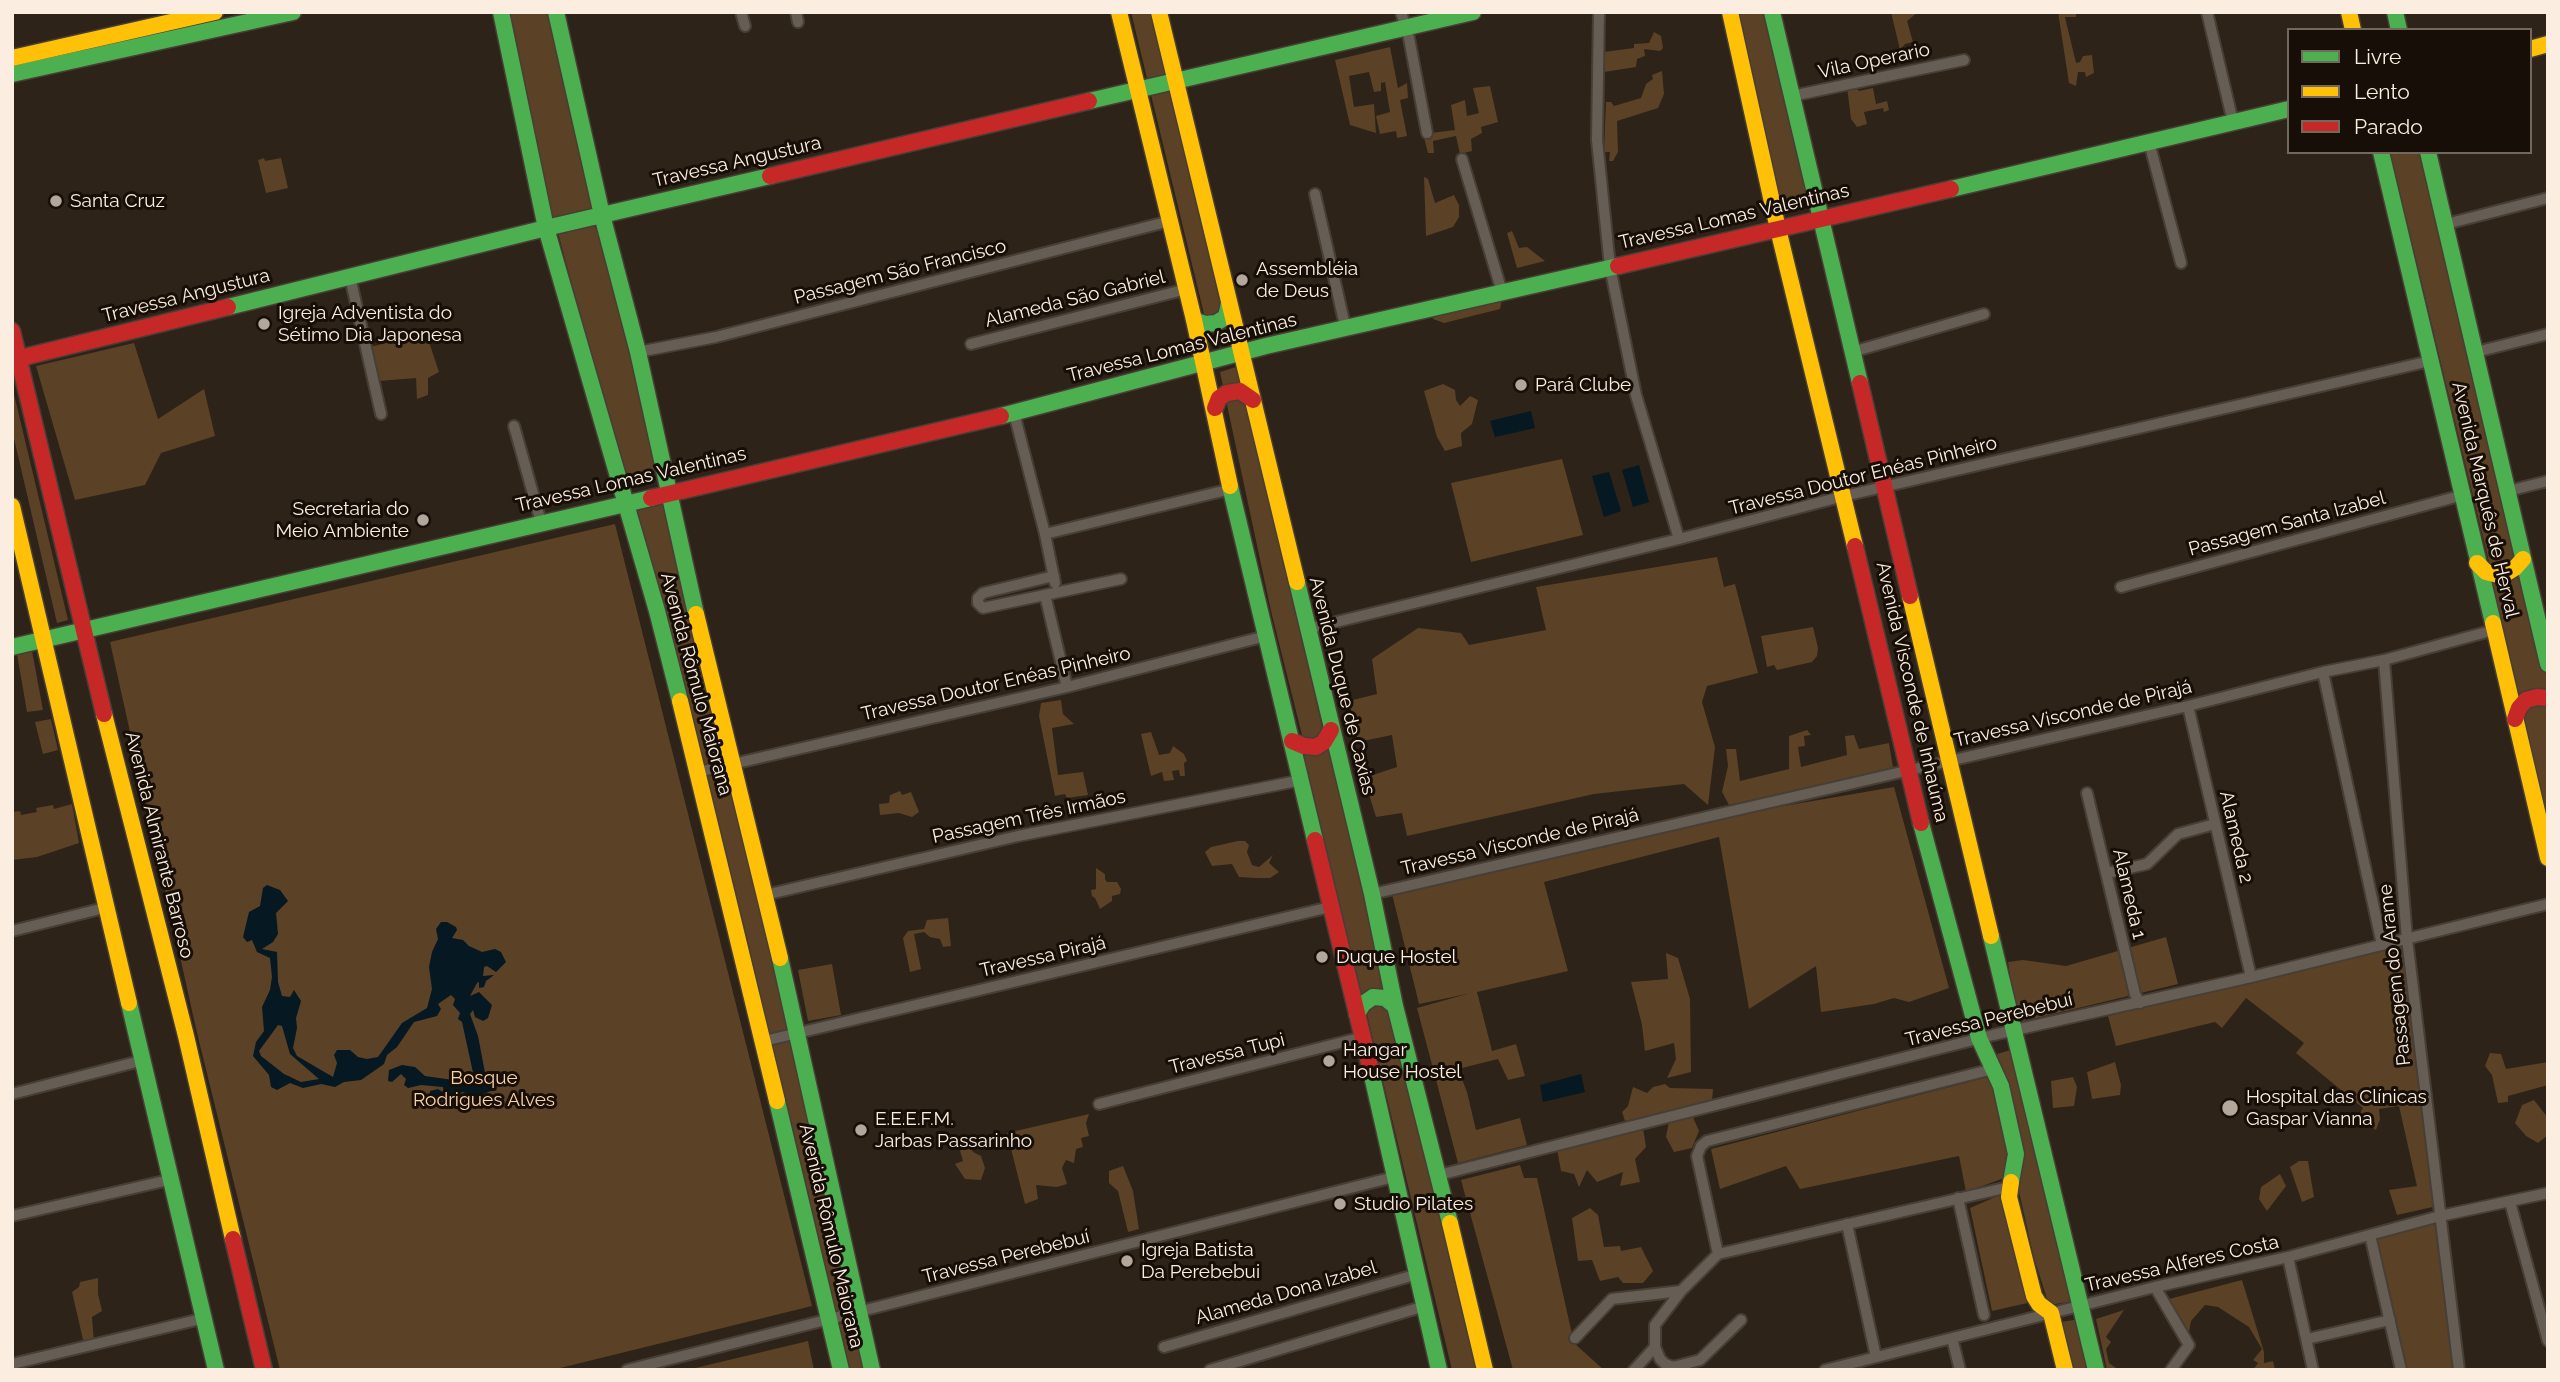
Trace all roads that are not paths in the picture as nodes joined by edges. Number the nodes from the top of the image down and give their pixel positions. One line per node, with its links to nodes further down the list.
1 (293, 12): 12 (main road)
2 (501, 12): 35 (main road, Avenida Rômulo Maiorana)
3 (556, 12): 31 (main road, Avenida Rômulo Maiorana)
4 (741, 12): 14 (street)
5 (1119, 12): 20 (main road)
6 (1159, 12): 19 (main road, Avenida Duque de Caxias)
7 (1473, 12): 13 (main road, Travessa Angustura)
8 (1600, 12): 38 (street)
9 (1730, 12): 36 (main road, Avenida Visconde de Inhaúma)
10 (1772, 12): 21 (main road, Avenida Visconde de Inhaúma)
11 (2207, 12): 23 (street)
12 (218, 18): 15 (main road)
13 (1403, 20): 19 (main road, Travessa Angustura); 24 (street)
14 (744, 26)
15 (73, 52): 16 (main road); 18 (main road)
16 (12, 58)
17 (1964, 60): 21 (street, Vila Operario)
18 (12, 74)
19 (1176, 83): 20 (main road, Travessa Angustura); 42 (main road, Avenida Duque de Caxias)
20 (1139, 91): 31 (main road, Travessa Angustura); 32 (main road)
21 (1792, 96): 33 (main road, Avenida Visconde de Inhaúma)
22 (2287, 109): 23 (main road, Travessa Lomas Valentinas)
23 (2232, 122): 25 (main road, Travessa Lomas Valentinas)
24 (1427, 133)
25 (2149, 142): 33 (main road, Travessa Lomas Valentinas); 37 (street)
26 (2381, 154): 54 (main road, Avenida Marquês de Herval)
27 (2428, 154): 34 (main road, Avenida Marquês de Herval)
28 (1462, 159): 41 (street)
29 (1315, 194): 45 (street)
30 (2548, 198): 34 (street)
31 (602, 215): 35 (main road, Travessa Angustura); 49 (main road, Avenida Rômulo Maiorana)
32 (1170, 220): 40 (main road); 49 (street, Passagem São Francisco)
33 (1821, 220): 36 (main road, Travessa Lomas Valentinas); 50 (main road, Avenida Visconde de Inhaúma)
34 (2446, 224): 51 (main road, Avenida Marquês de Herval)
35 (546, 228): 39 (main road, Travessa Angustura); 68 (main road, Avenida Rômulo Maiorana)
36 (1778, 229): 38 (main road, Travessa Lomas Valentinas); 67 (main road, Avenida Visconde de Inhaúma)
37 (2181, 263)
38 (1609, 267): 41 (main road, Travessa Lomas Valentinas); 72 (street)
39 (349, 277): 53 (main road, Travessa Angustura); 59 (street)
40 (1187, 289): 44 (main road); 48 (street, Alameda São Gabriel)
41 (1502, 292): 45 (main road, Travessa Lomas Valentinas)
42 (1229, 303): 44 (main road); 52 (main road, Avenida Duque de Caxias)
43 (1984, 314): 50 (street)
44 (1194, 320): 55 (main road)
45 (1346, 330): 52 (main road, Travessa Lomas Valentinas)
46 (12, 331): 53 (main road, Avenida Almirante Barroso)
47 (2548, 334): 51 (street)
48 (971, 344)
49 (638, 352): 65 (main road, Avenida Rômulo Maiorana)
50 (1852, 352): 62 (main road, Avenida Visconde de Inhaúma)
51 (2476, 352): 64 (main road, Avenida Marquês de Herval)
52 (1241, 353): 55 (main road, Travessa Lomas Valentinas); 56 (main road, Avenida Duque de Caxias)
53 (15, 359): 80 (main road, Avenida Almirante Barroso)
54 (2430, 361): 62 (street, Travessa Doutor Enéas Pinheiro); 66 (main road, Avenida Marquês de Herval)
55 (1205, 363): 57 (main road); 58 (main road, Travessa Lomas Valentinas)
56 (1253, 400): 57 (main road); 81 (main road, Avenida Duque de Caxias)
57 (1215, 408): 63 (main road)
58 (1014, 413): 65 (main road, Travessa Lomas Valentinas); 71 (street)
59 (382, 414)
60 (514, 426): 70 (street)
61 (2548, 481): 64 (street)
62 (1884, 487): 67 (street, Travessa Doutor Enéas Pinheiro); 95 (main road, Avenida Visconde de Inhaúma)
63 (1231, 489): 71 (street); 83 (main road)
64 (2508, 491): 73 (main road, Avenida Marquês de Herval)
65 (668, 494): 68 (main road, Travessa Lomas Valentinas); 96 (main road, Avenida Rômulo Maiorana)
66 (2463, 495): 74 (main road, Avenida Marquês de Herval); 77 (street, Passagem Santa Izabel)
67 (1844, 496): 72 (street, Travessa Doutor Enéas Pinheiro); 97 (main road, Avenida Visconde de Inhaúma)
68 (625, 504): 70 (main road, Travessa Lomas Valentinas); 98 (main road, Avenida Rômulo Maiorana)
69 (12, 506): 84 (main road)
70 (541, 522): 80 (main road, Travessa Lomas Valentinas)
71 (1045, 534): 75 (street)
72 (1679, 539): 81 (street, Travessa Doutor Enéas Pinheiro)
73 (2523, 559): 74 (main road); 79 (main road, Avenida Marquês de Herval)
74 (2477, 563): 82 (main road, Avenida Marquês de Herval)
75 (1054, 576): 78 (street); 78 (street)
76 (1121, 579): 78 (street)
77 (2121, 587)
78 (1051, 594): 89 (street)
79 (2543, 619): 87 (main road, Avenida Marquês de Herval)
80 (85, 629): 84 (main road, Travessa Lomas Valentinas); 160 (main road, Avenida Almirante Barroso)
81 (1307, 629): 93 (main road, Avenida Duque de Caxias)
82 (2494, 630): 86 (street, Travessa Visconde de Pirajá); 92 (main road, Avenida Marquês de Herval)
83 (1266, 636): 89 (street, Travessa Doutor Enéas Pinheiro); 94 (main road)
84 (44, 640): 85 (main road, Travessa Lomas Valentinas); 107 (main road)
85 (12, 647)
86 (2384, 660): 88 (street, Travessa Visconde de Pirajá); 110 (street, Passagem do Arame)
87 (2548, 664)
88 (2323, 672): 91 (street, Travessa Visconde de Pirajá); 111 (street, Passagem do Arame)
89 (1067, 687): 96 (street, Travessa Doutor Enéas Pinheiro)
90 (2548, 698): 92 (main road)
91 (2188, 706): 95 (street, Travessa Visconde de Pirajá); 101 (street, Alameda 2)
92 (2515, 719): 102 (main road, Avenida Marquês de Herval)
93 (1331, 730): 94 (main road); 104 (main road, Avenida Duque de Caxias)
94 (1293, 741): 99 (main road)
95 (1949, 761): 97 (street, Travessa Visconde de Pirajá); 116 (main road, Avenida Visconde de Inhaúma)
96 (734, 764): 98 (street, Travessa Doutor Enéas Pinheiro); 105 (main road, Avenida Rômulo Maiorana)
97 (1907, 770): 104 (street, Travessa Visconde de Pirajá); 119 (main road, Avenida Visconde de Inhaúma)
98 (698, 772): 120 (main road, Avenida Rômulo Maiorana)
99 (1302, 780): 105 (street, Passagem Três Irmãos); 108 (main road)
100 (2087, 793): 103 (street, Alameda 1)
101 (2215, 824): 103 (street); 112 (street, Alameda 2)
102 (2548, 858)
103 (2107, 873): 113 (street, Alameda 1)
104 (1372, 894): 114 (main road, Avenida Duque de Caxias)
105 (765, 895): 117 (main road, Avenida Rômulo Maiorana)
106 (2548, 904): 110 (street, Travessa Perebebuí)
107 (108, 907): 109 (street); 121 (main road)
108 (1330, 907): 115 (main road); 117 (street, Travessa Pirajá)
109 (12, 931)
110 (2407, 939): 111 (street, Travessa Perebebuí); 133 (street, Passagem do Arame)
111 (2382, 945): 112 (street, Travessa Perebebuí)
112 (2251, 977): 113 (street, Travessa Perebebuí)
113 (2140, 1003): 116 (street, Travessa Perebebuí)
114 (1395, 1006): 115 (main road); 125 (main road, Avenida Duque de Caxias)
115 (1357, 1014): 118 (main road)
116 (2013, 1030): 119 (street, Travessa Perebebuí); 142 (main road, Avenida Visconde de Inhaúma)
117 (798, 1033): 120 (street, Travessa Pirajá); 143 (main road, Avenida Rômulo Maiorana)
118 (1363, 1037): 124 (street, Travessa Tupi); 126 (main road)
119 (1979, 1038): 122 (main road, Avenida Visconde de Inhaúma); 125 (street, Travessa Perebebuí)
120 (764, 1041): 147 (main road, Avenida Rômulo Maiorana)
121 (144, 1060): 123 (street); 127 (main road)
122 (1993, 1069): 128 (main road, Avenida Visconde de Inhaúma); 136 (street)
123 (12, 1094)
124 (1099, 1104)
125 (1439, 1175): 166 (main road, Avenida Duque de Caxias)
126 (1394, 1177): 138 (main road); 143 (street, Travessa Perebebuí)
127 (173, 1179): 132 (street); 146 (main road)
128 (2009, 1187): 130 (street); 144 (main road, Avenida Visconde de Inhaúma)
129 (2548, 1193): 131 (street, Travessa Alferes Costa)
130 (1958, 1198): 134 (street); 145 (street)
131 (2510, 1202): 133 (street, Travessa Alferes Costa); 153 (street)
132 (12, 1216)
133 (2440, 1216): 135 (street, Travessa Alferes Costa); 175 (street, Passagem do Arame)
134 (1847, 1224): 136 (street); 156 (street)
135 (2370, 1235): 137 (street, Travessa Alferes Costa); 149 (street)
136 (1718, 1254): 140 (street)
137 (2288, 1257): 139 (street, Travessa Alferes Costa); 152 (street)
138 (1418, 1274): 141 (main road); 154 (street, Alameda Dona Izabel)
139 (2155, 1287): 142 (street, Travessa Alferes Costa); 172 (street)
140 (1681, 1291): 150 (street); 155 (street)
141 (1425, 1306): 164 (street); 165 (main road)
142 (2081, 1306): 144 (street, Travessa Alferes Costa); 171 (main road, Avenida Visconde de Inhaúma)
143 (858, 1313): 147 (street, Travessa Perebebuí); 163 (main road, Avenida Rômulo Maiorana)
144 (2051, 1313): 151 (street, Travessa Alferes Costa); 170 (main road, Avenida Visconde de Inhaúma)
145 (1984, 1315)
146 (205, 1318): 157 (street); 159 (main road)
147 (828, 1320): 161 (street, Travessa Perebebuí); 162 (main road, Avenida Rômulo Maiorana)
148 (1741, 1320): 155 (street)
149 (2390, 1321): 152 (street); 174 (street)
150 (1575, 1338)
151 (1952, 1338): 156 (street, Travessa Alferes Costa); 169 (street)
152 (2306, 1339): 173 (street)
153 (2548, 1340)
154 (1164, 1347)
155 (1655, 1347): 167 (street)
156 (1876, 1357): 158 (street, Travessa Alferes Costa)
157 (12, 1364)
158 (1852, 1366): 168 (street, Travessa Alferes Costa)
159 (216, 1370)
160 (264, 1370)
161 (627, 1370)
162 (841, 1370)
163 (872, 1370)
164 (1210, 1370)
165 (1439, 1370)
166 (1485, 1370)
167 (1634, 1370)
168 (1825, 1370)
169 (1960, 1370)
170 (2064, 1370)
171 (2096, 1370)
172 (2171, 1370)
173 (2313, 1370)
174 (2401, 1370)
175 (2459, 1370)

